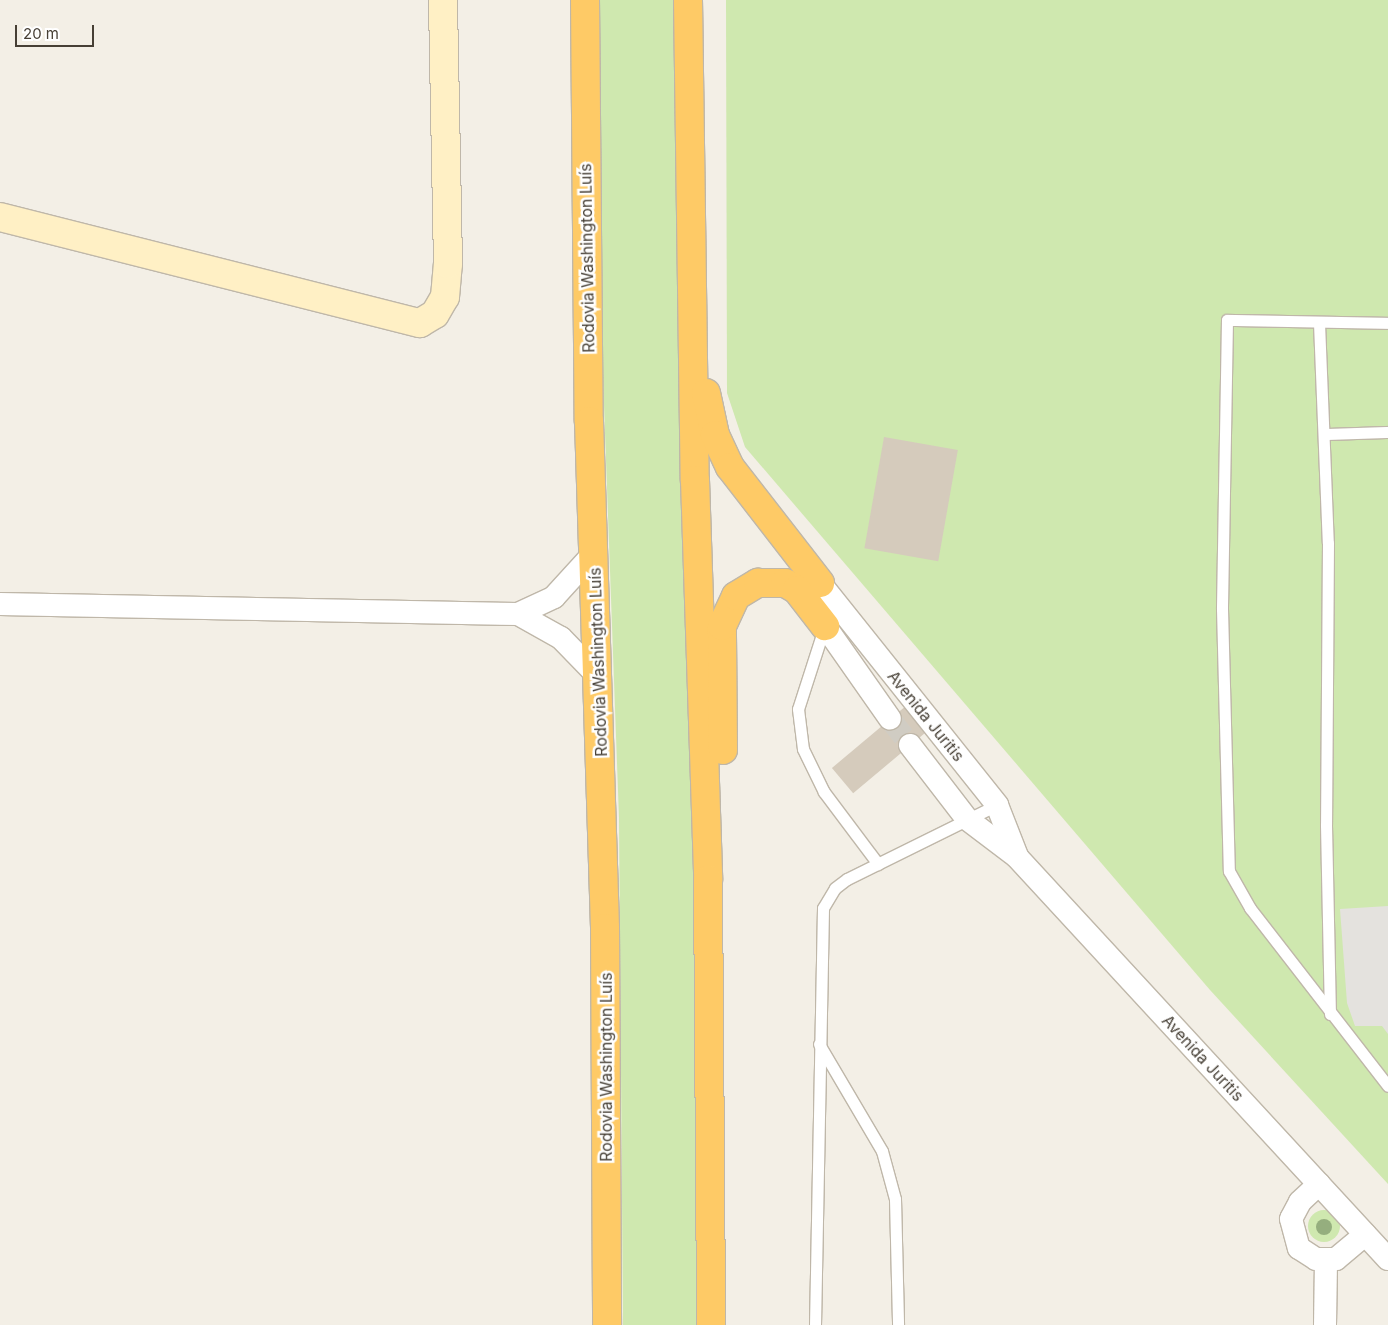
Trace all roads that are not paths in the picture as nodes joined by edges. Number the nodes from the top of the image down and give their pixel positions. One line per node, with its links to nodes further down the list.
1 (442, 0): 5 (street)
2 (566, 0): 9 (highway)
3 (585, 0): 9 (highway, Rodovia Washington Luís)
4 (688, 0): 6 (highway)
5 (0, 217)
6 (690, 217): 13 (highway); 26 (highway)
7 (1319, 323): 8 (lane); 11 (lane); 24 (lane)
8 (1388, 323)
9 (589, 420): 12 (highway, Rodovia Washington Luís)
10 (1388, 432): 11 (lane)
11 (1326, 434): 24 (lane)
12 (595, 552): 15 (street); 17 (highway, Rodovia Washington Luís)
13 (820, 583): 16 (lane); 20 (street, Avenida Juritis)
14 (0, 604): 15 (street)
15 (518, 614): 17 (street)
16 (825, 626): 18 (street, Avenida Juritis); 23 (lane); 26 (highway)
17 (598, 676): 32 (highway, Rodovia Washington Luís)
18 (890, 719)
19 (910, 745): 21 (street, Avenida Juritis)
20 (997, 805): 21 (lane); 22 (street, Avenida Juritis)
21 (967, 820): 22 (street, Avenida Juritis); 23 (lane)
22 (1017, 857): 28 (street, Avenida Juritis)
23 (878, 864): 25 (lane)
24 (1330, 1014): 27 (lane)
25 (819, 1044): 34 (lane); 35 (lane)
26 (709, 1060): 33 (highway)
27 (1388, 1086)
28 (1319, 1184): 29 (street, Avenida Juritis); 31 (street)
29 (1365, 1235): 30 (street, Avenida Juritis); 31 (street)
30 (1388, 1260)
31 (1326, 1261): 36 (street)
32 (607, 1325)
33 (711, 1325)
34 (815, 1325)
35 (898, 1325)
36 (1325, 1325)

